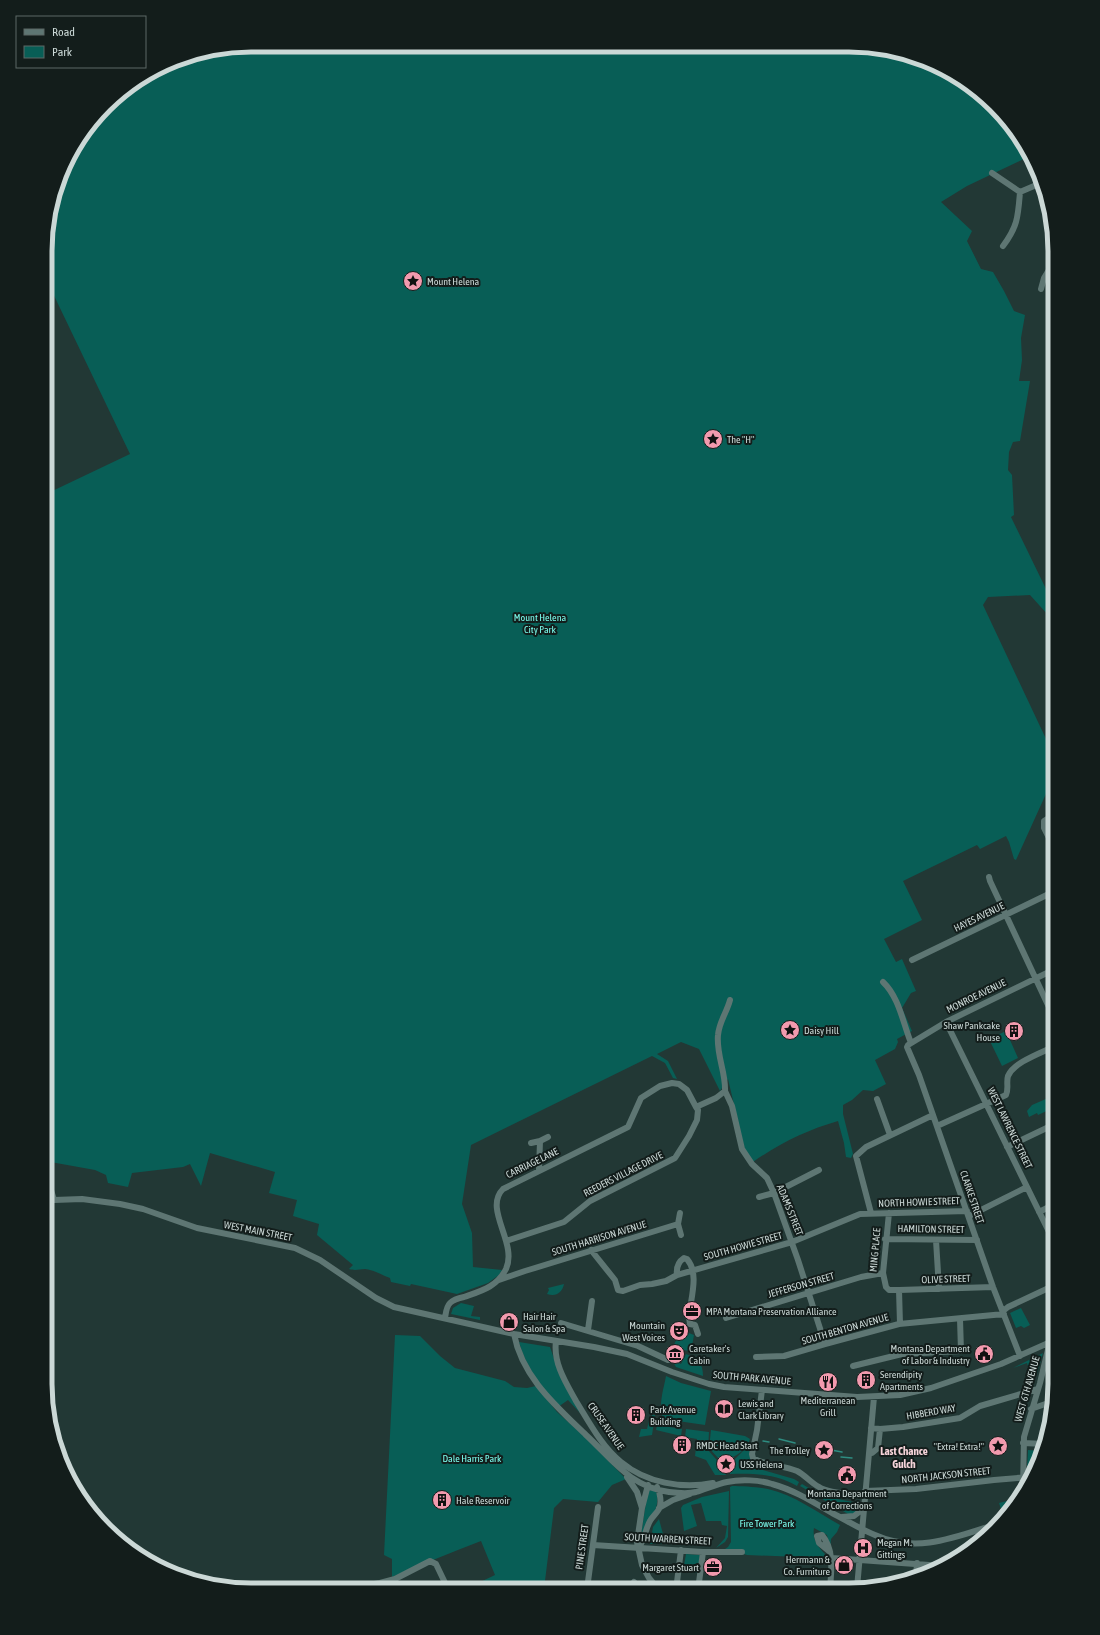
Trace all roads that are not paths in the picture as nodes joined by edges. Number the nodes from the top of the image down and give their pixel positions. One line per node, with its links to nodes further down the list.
1 (992, 173): 3 (street)
2 (1036, 185): 3 (street)
3 (1020, 192): 4 (street)
4 (1003, 246)
5 (1048, 271): 6 (street)
6 (1041, 289)
7 (1048, 818): 8 (street)
8 (1048, 836)
9 (989, 877): 11 (street)
10 (1048, 894): 11 (street, HAYES AVENUE)
11 (1006, 915): 12 (street, HAYES AVENUE); 14 (street)
12 (912, 960)
13 (1048, 972): 14 (street, MONROE AVENUE)
14 (1035, 978): 17 (street); 18 (street, MONROE AVENUE)
15 (883, 982): 19 (street, CLARKE STREET)
16 (730, 1000): 21 (street)
17 (1048, 1005)
18 (946, 1022): 19 (street, MONROE AVENUE); 23 (street, WEST LAWRENCE STREET)
19 (910, 1044): 25 (street, CLARKE STREET)
20 (1048, 1050): 23 (street)
21 (725, 1091): 24 (street); 36 (street, ADAMS STREET)
22 (877, 1099): 28 (street)
23 (986, 1104): 26 (street); 32 (street, WEST LAWRENCE STREET)
24 (696, 1107): 33 (street, CARRIAGE LANE); 52 (street, REEDERS VILLAGE DRIVE)
25 (933, 1115): 26 (street, CLARKE STREET); 28 (street)
26 (937, 1126): 44 (street, CLARKE STREET)
27 (1048, 1127): 32 (street)
28 (890, 1135): 43 (street, MING PLACE)
29 (548, 1137): 30 (street)
30 (540, 1141): 31 (street); 33 (street)
31 (531, 1143)
32 (1007, 1147): 35 (street, WEST LAWRENCE STREET)
33 (539, 1170): 52 (street, CARRIAGE LANE)
34 (819, 1170): 36 (street)
35 (1027, 1187): 42 (street, WEST LAWRENCE STREET); 44 (street, NORTH HOWIE STREET)
36 (774, 1193): 38 (street); 53 (street, ADAMS STREET)
37 (52, 1194): 39 (street)
38 (760, 1197)
39 (54, 1200): 67 (street, WEST MAIN STREET)
40 (1048, 1208): 42 (street)
41 (680, 1212): 46 (street)
42 (1039, 1212): 47 (street, WEST LAWRENCE STREET)
43 (871, 1213): 45 (street, NORTH HOWIE STREET); 53 (street, SOUTH HOWIE STREET)
44 (968, 1213): 45 (street, NORTH HOWIE STREET); 51 (street, CLARKE STREET)
45 (888, 1214): 49 (street, MING PLACE)
46 (678, 1224): 48 (street); 54 (street, SOUTH HARRISON AVENUE)
47 (1048, 1230)
48 (681, 1235)
49 (885, 1239): 50 (street, HAMILTON STREET); 57 (street, MING PLACE)
50 (936, 1240): 51 (street, HAMILTON STREET); 62 (street)
51 (977, 1240): 60 (street, CLARKE STREET)
52 (506, 1241): 55 (street, CARRIAGE LANE)
53 (792, 1242): 58 (street, SOUTH HOWIE STREET); 64 (street, ADAMS STREET)
54 (591, 1250): 56 (street, SOUTH HARRISON AVENUE); 58 (street, SOUTH HOWIE STREET)
55 (507, 1267): 56 (street); 59 (street)
56 (525, 1271): 59 (street, SOUTH HARRISON AVENUE)
57 (882, 1273): 63 (street, MING PLACE); 64 (street, JEFFERSON STREET)
58 (679, 1274): 74 (street)
59 (498, 1281): 67 (street)
60 (993, 1287): 62 (street, OLIVE STREET); 66 (street, CLARKE STREET)
61 (1048, 1287): 66 (street)
62 (939, 1289): 63 (street, OLIVE STREET)
63 (899, 1290): 71 (street)
64 (809, 1292): 68 (street, JEFFERSON STREET); 77 (street, ADAMS STREET)
65 (592, 1301): 72 (street)
66 (1003, 1312): 69 (street, SOUTH BENTON AVENUE); 80 (street, CLARKE STREET)
67 (445, 1318): 73 (street, SOUTH PARK AVENUE)
68 (726, 1318)
69 (960, 1319): 71 (street, SOUTH BENTON AVENUE); 81 (street)
70 (561, 1323): 72 (street)
71 (900, 1324): 77 (street, SOUTH BENTON AVENUE)
72 (588, 1330): 82 (street)
73 (514, 1334): 75 (street, SOUTH PARK AVENUE); 93 (street, CRUSE AVENUE)
74 (698, 1334)
75 (556, 1342): 82 (street, SOUTH PARK AVENUE); 95 (street, CRUSE AVENUE)
76 (1048, 1342): 80 (street, SOUTH PARK AVENUE)
77 (825, 1344): 79 (street, SOUTH BENTON AVENUE)
78 (1048, 1354): 83 (street, WEST 6TH AVENUE)
79 (756, 1356)
80 (1020, 1356): 85 (street, SOUTH PARK AVENUE)
81 (853, 1366)
82 (669, 1371): 84 (street, SOUTH PARK AVENUE)
83 (1038, 1389): 87 (street, WEST 6TH AVENUE); 89 (street, HIBBERD WAY)
84 (762, 1390): 85 (street, SOUTH PARK AVENUE); 101 (street, NORTH JACKSON STREET)
85 (874, 1397): 88 (street)
86 (1047, 1404): 87 (street)
87 (1032, 1409): 90 (street, WEST 6TH AVENUE)
88 (871, 1428): 89 (street, HIBBERD WAY); 92 (street)
89 (880, 1429): 92 (street)
90 (1023, 1443): 91 (street); 94 (street, WEST 6TH AVENUE)
91 (1038, 1444)
92 (869, 1453): 101 (street)
93 (626, 1475): 98 (street); 103 (street)
94 (1022, 1477): 96 (street, WEST 6TH AVENUE); 101 (street, NORTH JACKSON STREET)
95 (655, 1481): 97 (street, CRUSE AVENUE); 98 (street); 99 (street)
96 (1022, 1481)
97 (727, 1482): 100 (street); 106 (street)
98 (648, 1485): 99 (street); 103 (street)
99 (659, 1490): 100 (street); 104 (street)
100 (694, 1492): 104 (street)
101 (865, 1494): 105 (street)
102 (598, 1507): 109 (street, PINE STREET)
103 (642, 1508): 110 (street)
104 (659, 1508): 110 (street)
105 (863, 1508): 106 (street); 108 (street)
106 (839, 1517): 108 (street)
107 (988, 1527): 108 (street)
108 (862, 1529): 114 (street)
109 (593, 1545): 110 (street, SOUTH WARREN STREET); 120 (street, PINE STREET)
110 (639, 1547): 111 (street, SOUTH WARREN STREET); 121 (street)
111 (681, 1550): 112 (street, SOUTH WARREN STREET); 122 (street)
112 (703, 1552): 113 (street, SOUTH WARREN STREET); 123 (street)
113 (742, 1552)
114 (860, 1560): 115 (street); 124 (street); 125 (street)
115 (916, 1563): 116 (street); 117 (street)
116 (932, 1565)
117 (916, 1571)
118 (380, 1583): 119 (street)
119 (445, 1583)
120 (588, 1583)
121 (653, 1583)
122 (677, 1583)
123 (699, 1583)
124 (830, 1583)
125 (858, 1583)

